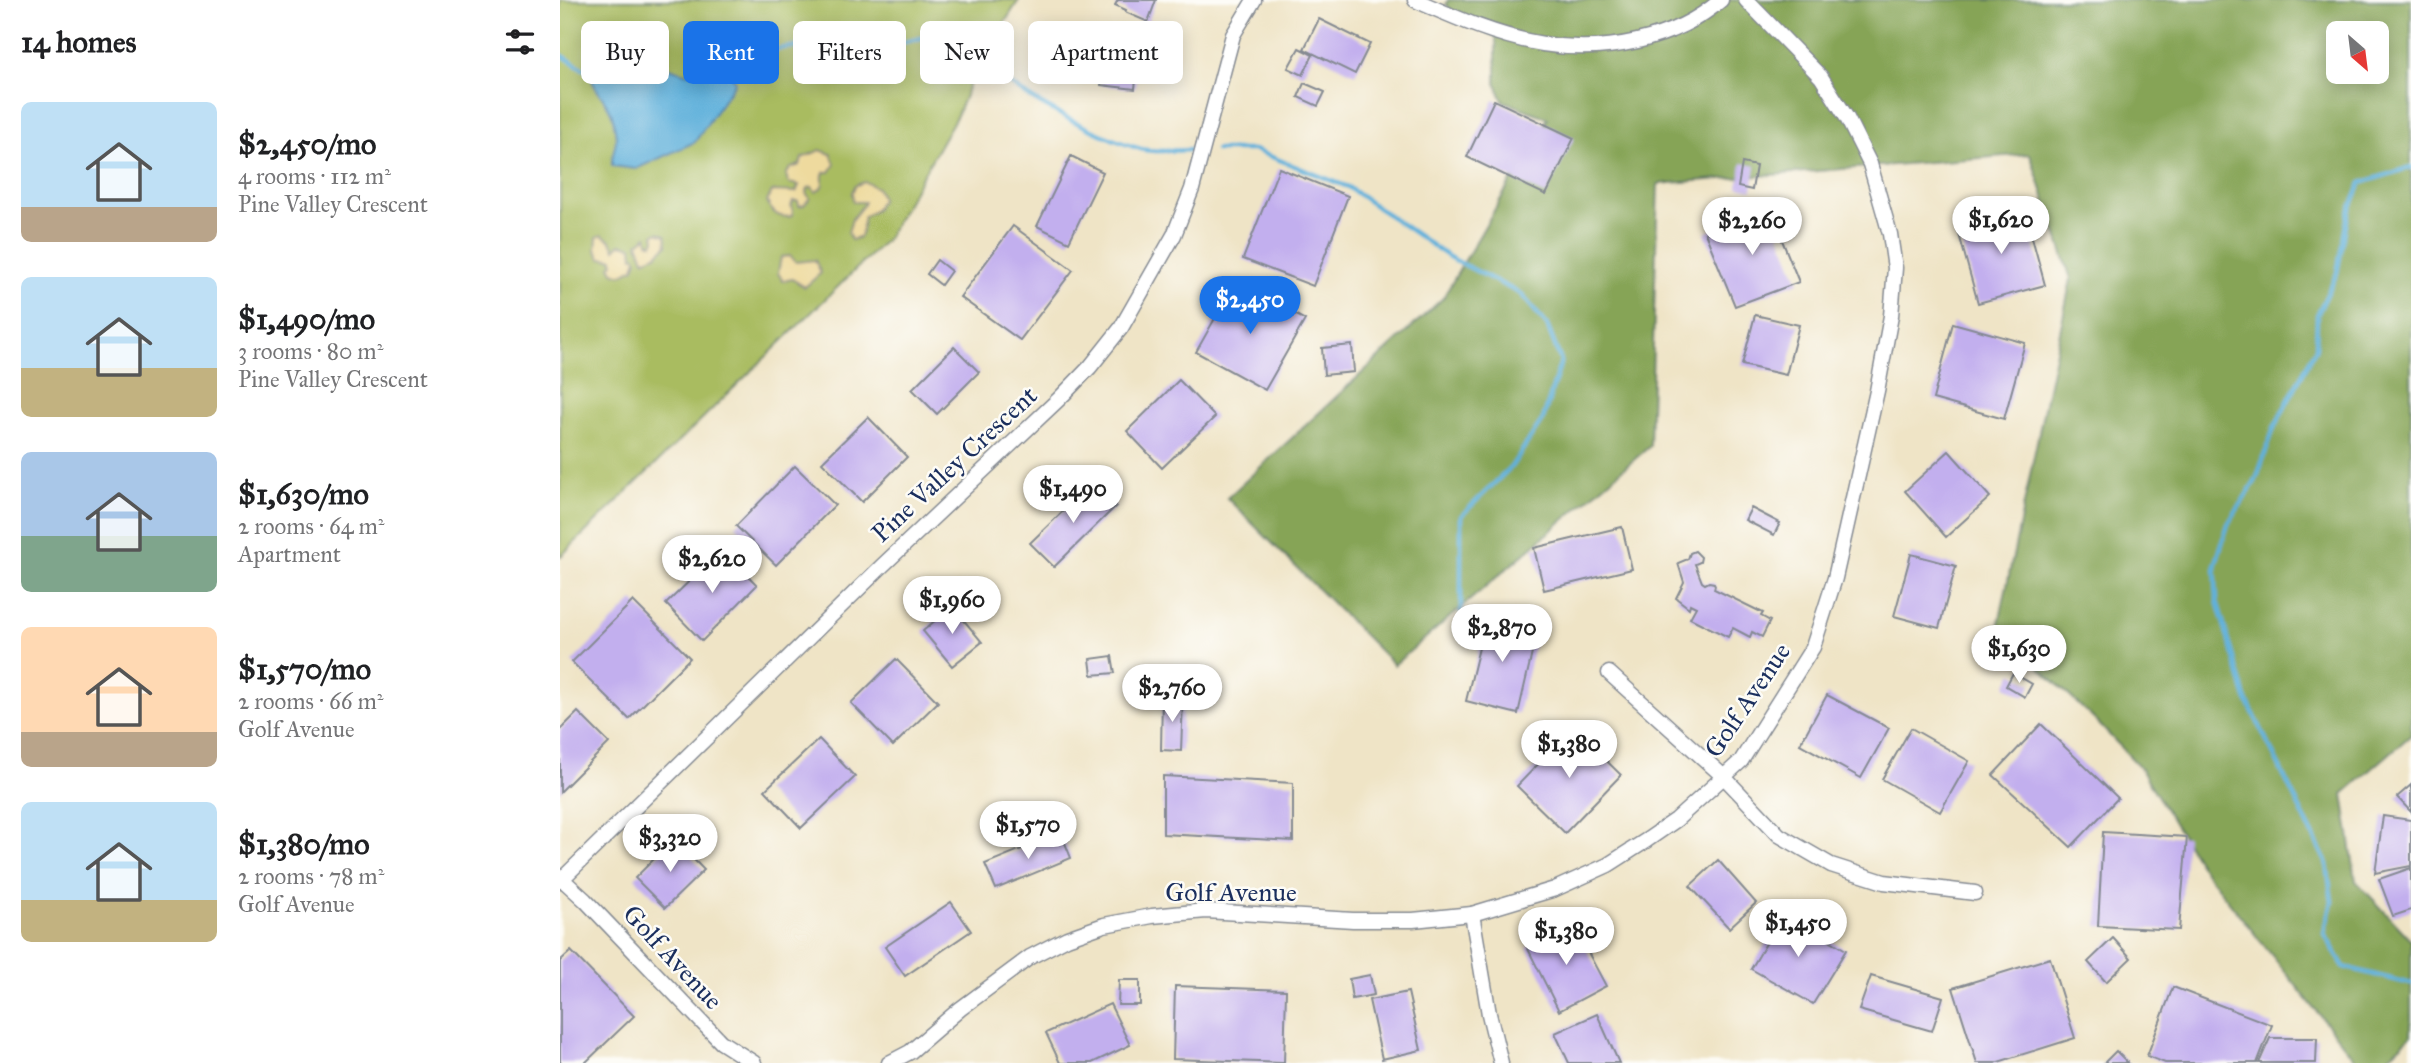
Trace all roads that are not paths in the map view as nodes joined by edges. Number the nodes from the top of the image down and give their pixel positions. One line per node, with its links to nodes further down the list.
1 (1254, 0): 7 (street, Pine Valley Crescent)
2 (1415, 0): 3 (street)
3 (1721, 0)
4 (1746, 0): 6 (street, Golf Avenue)
5 (1609, 673): 6 (street)
6 (1724, 777): 8 (street); 9 (street, Golf Avenue)
7 (561, 880): 10 (street, Golf Avenue)
8 (1975, 893)
9 (1472, 914): 11 (street, Golf Avenue); 12 (street)
10 (754, 1063)
11 (889, 1063)
12 (1501, 1063)

